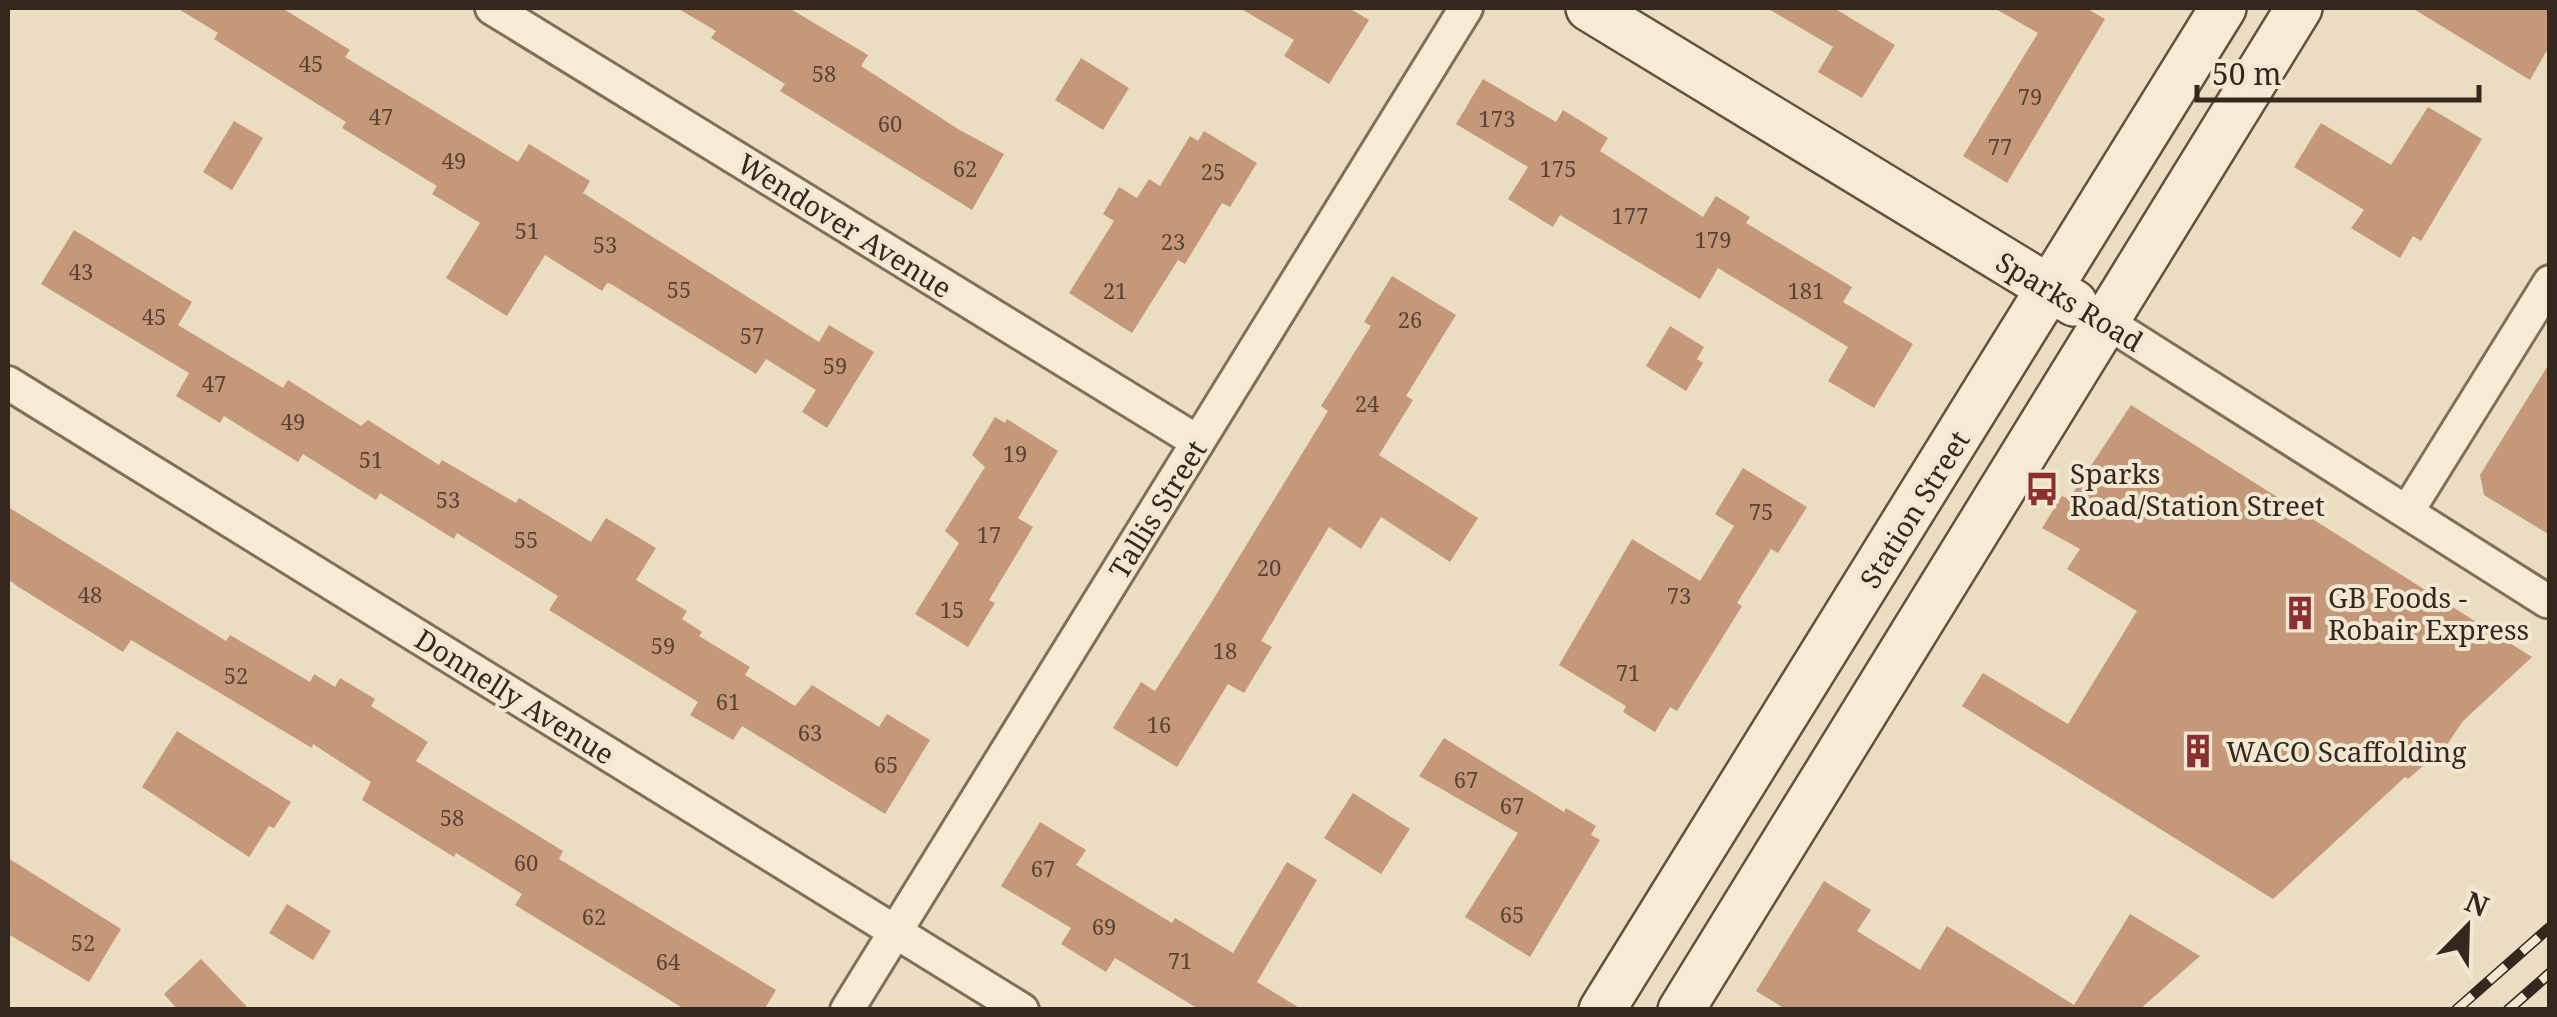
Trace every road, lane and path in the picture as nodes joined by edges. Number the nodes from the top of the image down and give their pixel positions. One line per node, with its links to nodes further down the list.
1 (492, 8): 10 (street, Wendover Avenue)
2 (1466, 8): 10 (street, Tallis Street)
3 (1589, 8): 7 (main road, Sparks Road)
4 (2224, 8): 7 (main road, Station Street)
5 (2298, 8): 8 (main road)
6 (2550, 282): 11 (street)
7 (2050, 289): 8 (main road, Sparks Road); 16 (main road, Station Street)
8 (2105, 322): 11 (street, Sparks Road); 17 (main road)
9 (8, 383): 13 (street, Donnelly Avenue)
10 (1198, 442): 13 (street, Tallis Street)
11 (2406, 512): 12 (street, Sparks Road)
12 (2547, 601)
13 (896, 932): 14 (street, Tallis Street); 15 (street, Donnelly Avenue)
14 (847, 1010)
15 (1022, 1010)
16 (1602, 1010)
17 (1681, 1010)

